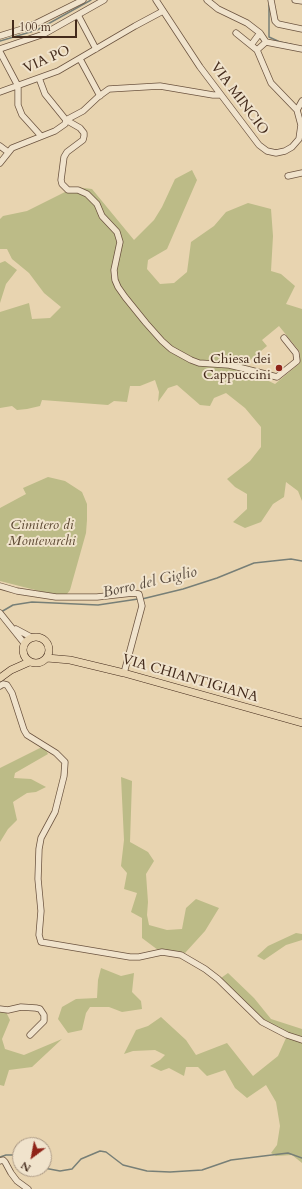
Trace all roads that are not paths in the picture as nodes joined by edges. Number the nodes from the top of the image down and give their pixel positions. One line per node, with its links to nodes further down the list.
1 (83, 0): 13 (street)
2 (104, 0): 9 (street)
3 (156, 0): 8 (street, VIA MINCIO)
4 (207, 0): 12 (street)
5 (271, 0): 10 (street)
6 (295, 0): 7 (street)
7 (302, 1)
8 (163, 11): 16 (street, VIA PO); 24 (street, VIA MINCIO)
9 (78, 15): 16 (street); 18 (street)
10 (302, 29)
11 (236, 33): 15 (street)
12 (260, 33): 14 (street); 15 (street)
13 (0, 36)
14 (266, 42): 17 (street); 19 (street)
15 (251, 45): 19 (street)
16 (96, 49): 20 (street, VIA PO)
17 (302, 49)
18 (0, 50): 22 (street)
19 (257, 50): 27 (street)
20 (80, 59): 21 (street, VIA PO); 25 (street)
21 (39, 78): 22 (street, VIA PO); 28 (street)
22 (18, 86): 23 (street, VIA PO); 29 (street)
23 (0, 92)
24 (221, 95): 25 (street); 27 (street, VIA MINCIO)
25 (100, 96): 28 (street)
26 (302, 101): 27 (street)
27 (298, 110)
28 (66, 120): 29 (street); 35 (street)
29 (42, 136): 31 (street)
30 (0, 146): 31 (street)
31 (8, 152): 32 (street)
32 (0, 163)
33 (302, 173): 34 (street)
34 (288, 176)
35 (284, 338)
36 (0, 586): 47 (street)
37 (2, 615): 38 (street)
38 (13, 628): 39 (street); 40 (street)
39 (32, 637): 40 (main road); 41 (main road, VIA CHIANTIGIANA)
40 (24, 643): 42 (main road)
41 (50, 649): 43 (main road); 44 (main road, VIA CHIANTIGIANA)
42 (23, 654): 45 (main road); 46 (main road, VIA CHIANTIGIANA)
43 (47, 658): 44 (main road, VIA CHIANTIGIANA); 45 (main road, VIA CHIANTIGIANA)
44 (70, 660): 47 (main road, VIA CHIANTIGIANA)
45 (29, 662): 46 (main road, VIA CHIANTIGIANA)
46 (11, 670): 48 (main road, VIA CHIANTIGIANA)
47 (124, 673): 50 (main road, VIA CHIANTIGIANA)
48 (0, 678)
49 (0, 686): 53 (street)
50 (302, 723)
51 (0, 1010): 52 (street)
52 (30, 1035)
53 (302, 1040)
54 (0, 1161): 55 (street)
55 (28, 1189)

